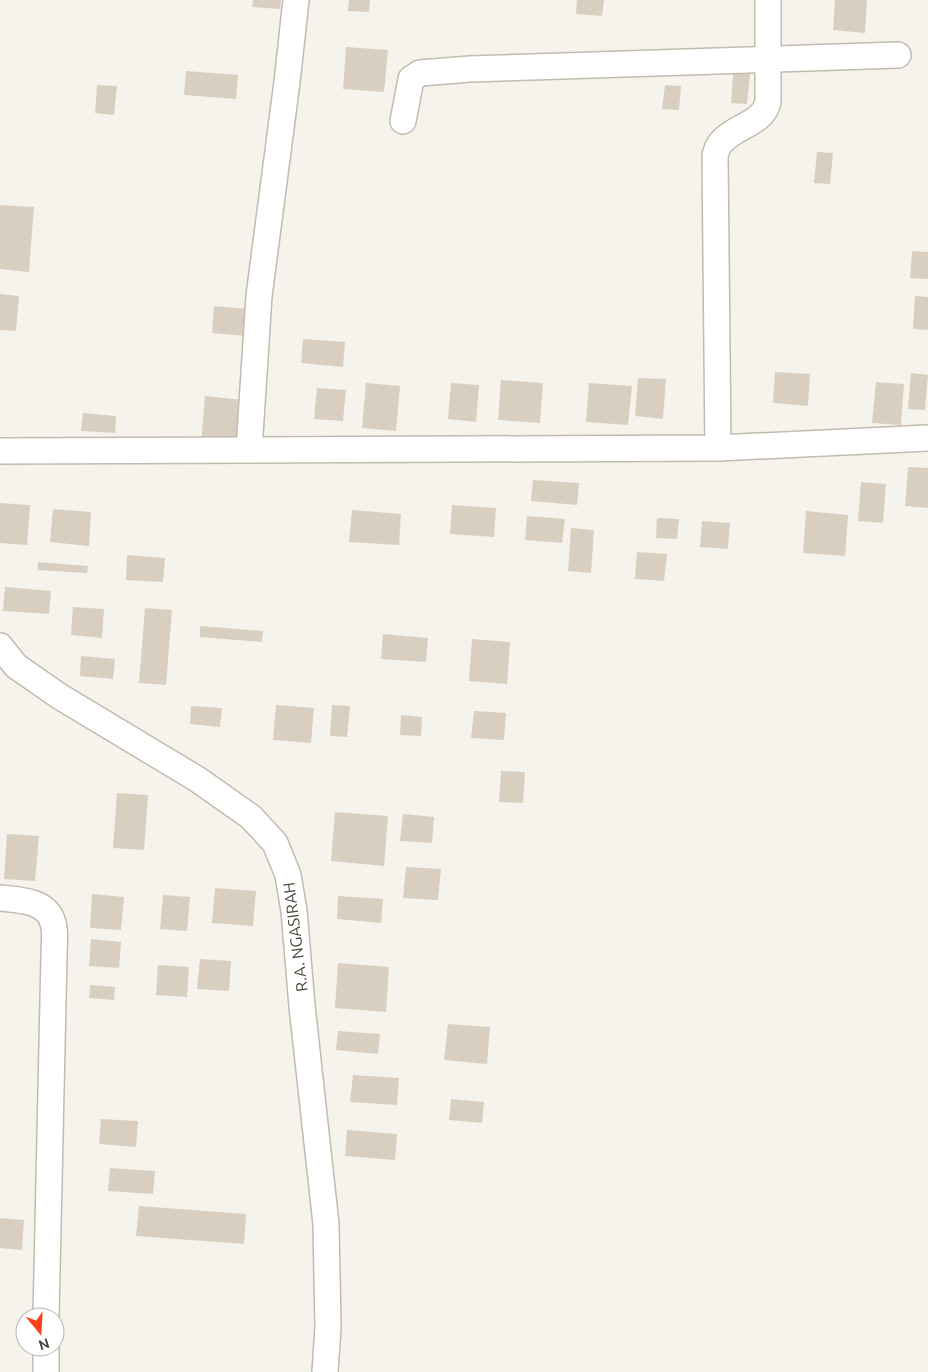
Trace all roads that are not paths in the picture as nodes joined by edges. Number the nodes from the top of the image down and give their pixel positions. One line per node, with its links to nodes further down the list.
1 (296, 0): 8 (street)
2 (768, 0): 4 (street)
3 (898, 55): 4 (street)
4 (767, 58): 5 (street); 7 (street)
5 (403, 121)
6 (928, 438): 7 (street)
7 (718, 448): 8 (street)
8 (249, 450): 9 (street)
9 (0, 451)
10 (0, 646): 15 (street, R.A. NGASIRAH)
11 (0, 898): 12 (street)
12 (46, 1307)
13 (46, 1357): 14 (street)
14 (46, 1372)
15 (325, 1372)

